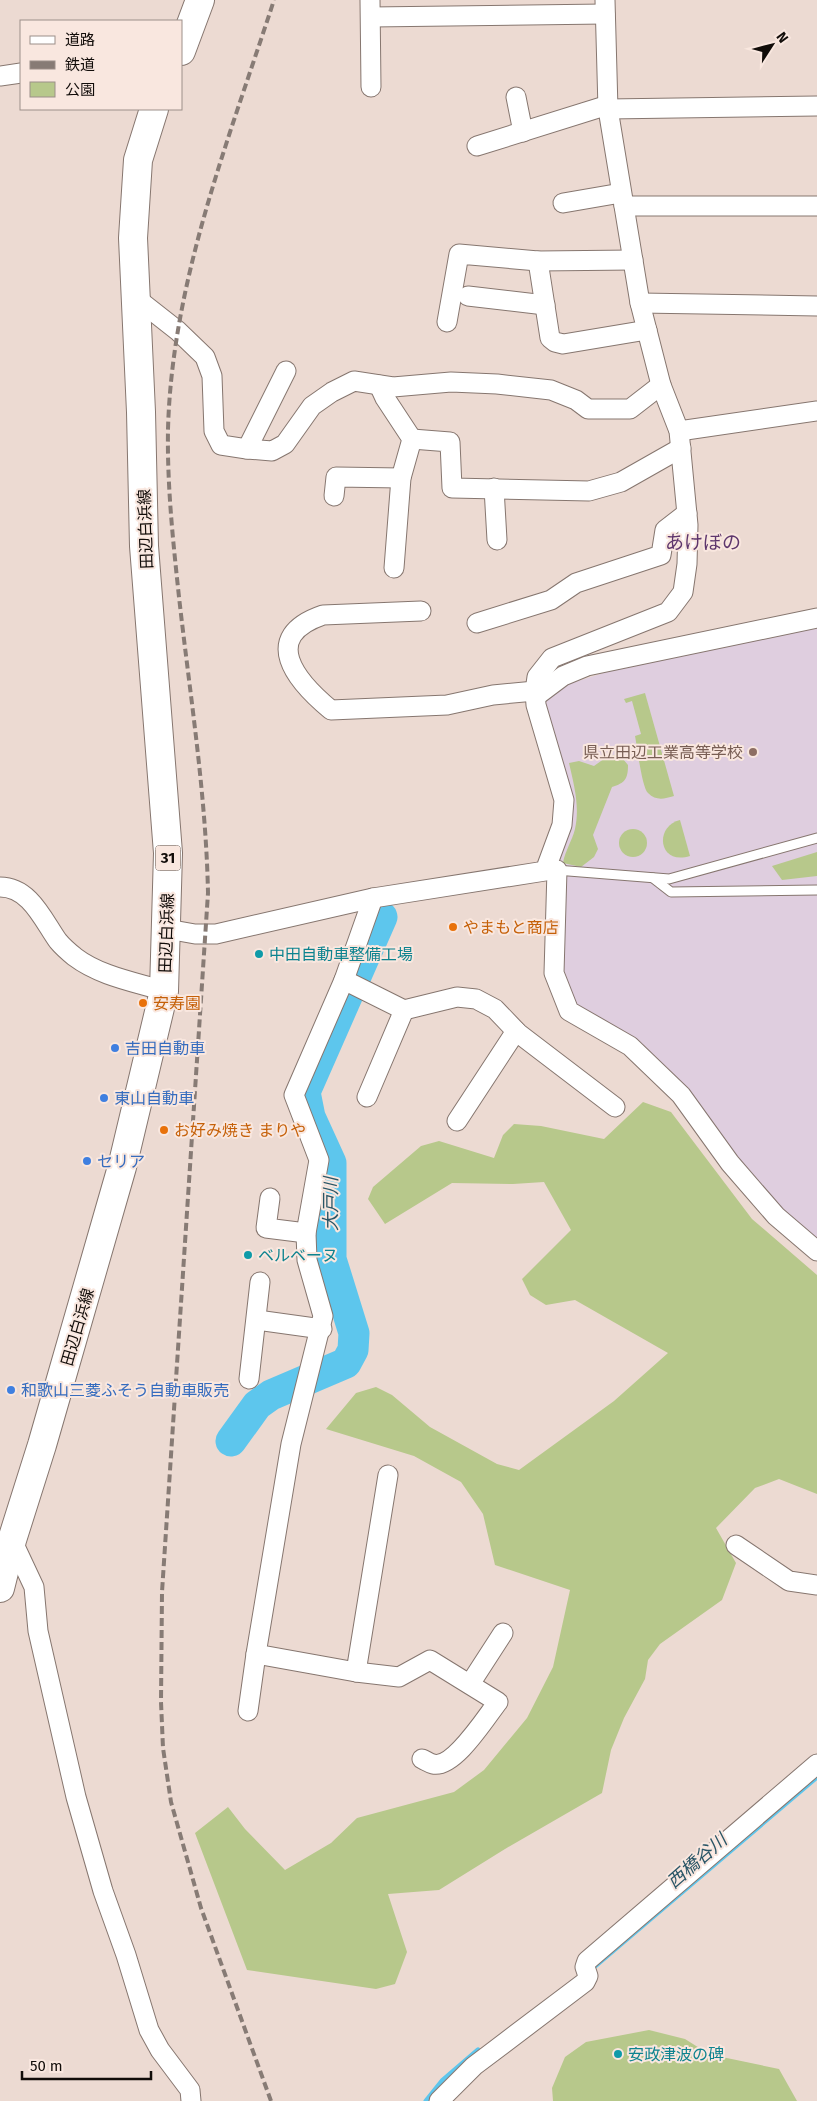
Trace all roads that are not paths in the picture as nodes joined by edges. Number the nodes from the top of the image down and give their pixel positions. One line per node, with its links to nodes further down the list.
1 (200, 0): 4 (main road)
2 (605, 7): 3 (street); 10 (street)
3 (370, 9): 7 (street)
4 (182, 48)
5 (20, 73): 6 (street)
6 (0, 76)
7 (371, 87)
8 (516, 98): 12 (street)
9 (817, 106): 10 (street)
10 (608, 107): 12 (street); 14 (street)
11 (151, 110): 20 (main road, 田辺白浜線 / 31)
12 (523, 132): 13 (street)
13 (477, 146)
14 (622, 199): 15 (street); 16 (street); 17 (street)
15 (564, 203)
16 (817, 206)
17 (633, 260): 18 (street); 21 (street)
18 (538, 261): 22 (street); 24 (street)
19 (468, 296): 22 (street)
20 (136, 298): 32 (street); 49 (main road, 田辺白浜線 / 31)
21 (640, 303): 23 (street); 25 (street)
22 (545, 306): 25 (street)
23 (817, 306)
24 (447, 322)
25 (647, 330): 28 (street)
26 (286, 371): 32 (street)
27 (380, 385): 28 (street); 30 (street); 32 (street)
28 (662, 385): 31 (street)
29 (817, 411): 31 (street)
30 (412, 439): 33 (street); 34 (street)
31 (680, 440): 34 (street); 36 (street)
32 (247, 449)
33 (401, 478): 35 (street); 38 (street)
34 (494, 488): 37 (street)
35 (334, 496)
36 (687, 512): 41 (street); 42 (street)
37 (497, 540)
38 (394, 568)
39 (421, 611): 42 (street)
40 (817, 618): 42 (street)
41 (477, 622)
42 (535, 694): 44 (street)
43 (817, 838): 45 (lane)
44 (551, 870): 45 (lane); 48 (street); 59 (street)
45 (653, 878): 47 (lane)
46 (0, 887): 51 (street)
47 (817, 890)
48 (373, 898): 49 (street); 50 (street)
49 (167, 929): 51 (main road, 田辺白浜線 / 31)
50 (349, 983): 52 (street); 58 (street)
51 (164, 991): 65 (main road, 田辺白浜線 / 31)
52 (404, 1010): 53 (street); 54 (street)
53 (516, 1031): 55 (street); 56 (street)
54 (367, 1097)
55 (614, 1107)
56 (458, 1121)
57 (270, 1198): 58 (street)
58 (306, 1233): 62 (street)
59 (817, 1251)
60 (260, 1282): 61 (street)
61 (257, 1320): 62 (street); 63 (street)
62 (322, 1329): 70 (street)
63 (248, 1379)
64 (388, 1475): 71 (street)
65 (12, 1540): 68 (main road, 田辺白浜線 / 31); 76 (street)
66 (736, 1545): 67 (street)
67 (817, 1585)
68 (0, 1588)
69 (503, 1633): 72 (street)
70 (256, 1654): 71 (street); 73 (street)
71 (356, 1672): 72 (street)
72 (470, 1684): 74 (street)
73 (248, 1711)
74 (422, 1759)
75 (817, 1764): 77 (street)
76 (191, 2101)
77 (439, 2101)

